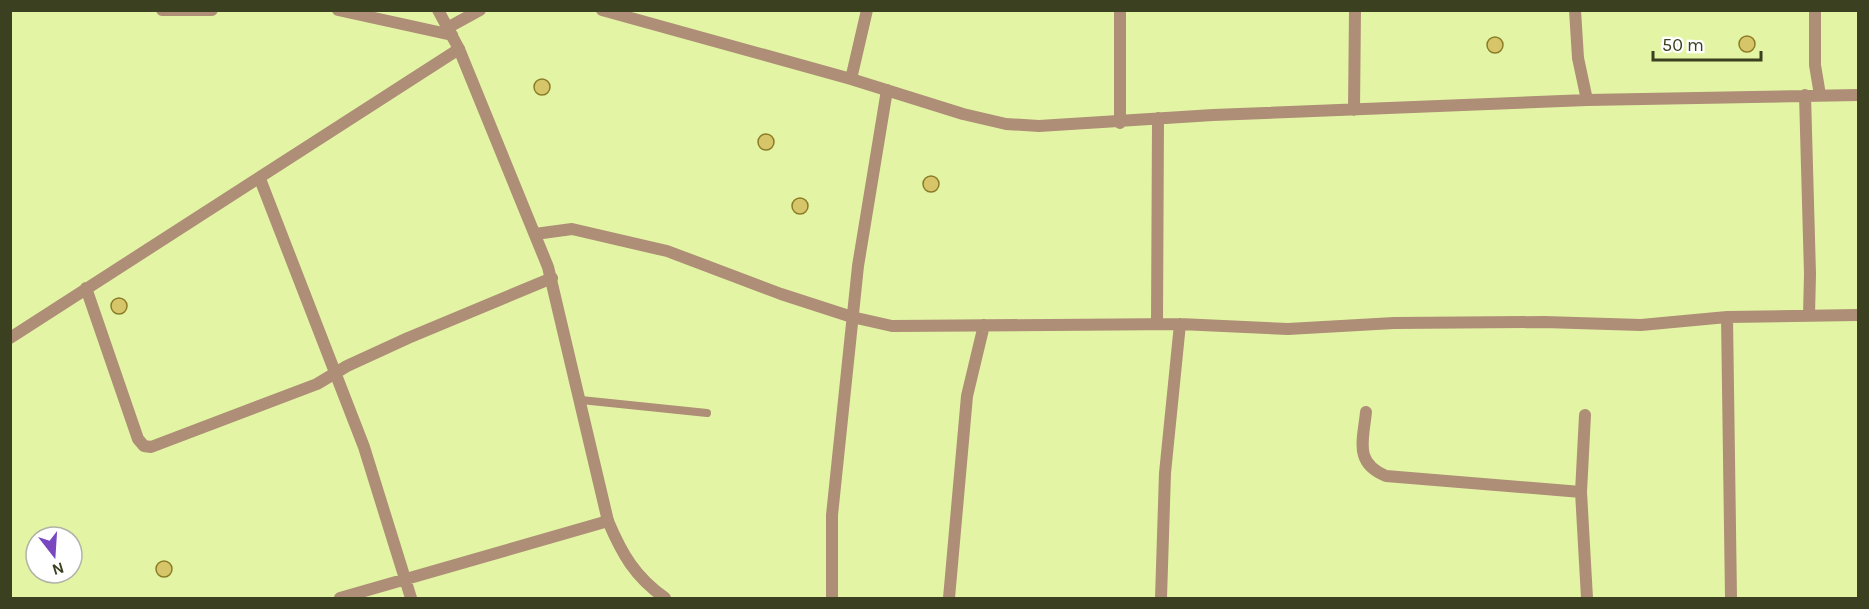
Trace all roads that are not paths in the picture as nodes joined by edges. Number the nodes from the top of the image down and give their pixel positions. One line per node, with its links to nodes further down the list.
1 (162, 10): 2 (street)
2 (212, 10)
3 (338, 10): 12 (street)
4 (438, 10): 12 (street)
5 (480, 10): 12 (street)
6 (602, 10): 14 (street)
7 (867, 10): 14 (street)
8 (1120, 10): 22 (street)
9 (1355, 10): 20 (street)
10 (1575, 10): 19 (street)
11 (1815, 10): 17 (street)
12 (450, 31): 13 (street)
13 (459, 49): 23 (street); 24 (street)
14 (851, 79): 15 (street)
15 (887, 90): 22 (street); 29 (street)
16 (1805, 95): 17 (street); 19 (street); 27 (street)
17 (1820, 95): 18 (street)
18 (1858, 95)
19 (1587, 100): 20 (street)
20 (1354, 110): 21 (street)
21 (1158, 118): 22 (street); 31 (street)
22 (1120, 123)
23 (260, 179): 26 (street); 35 (street)
24 (535, 234): 25 (street); 29 (street)
25 (552, 278): 35 (street); 36 (street)
26 (86, 288): 34 (street); 35 (street)
27 (1809, 315): 28 (street); 30 (street)
28 (1858, 315)
29 (852, 317): 33 (street); 46 (street)
30 (1727, 317): 32 (street); 50 (street)
31 (1158, 324): 32 (street); 33 (street)
32 (1180, 324): 48 (street)
33 (984, 325): 47 (street)
34 (10, 338)
35 (337, 374): 42 (street)
36 (581, 400): 38 (lane); 41 (street)
37 (1366, 412): 40 (street)
38 (707, 413)
39 (1586, 415): 40 (street)
40 (1581, 492): 49 (street)
41 (608, 520): 42 (street); 45 (street)
42 (406, 580): 43 (street); 44 (street)
43 (340, 598)
44 (411, 598)
45 (665, 598)
46 (832, 598)
47 (949, 598)
48 (1161, 598)
49 (1587, 598)
50 (1731, 598)

